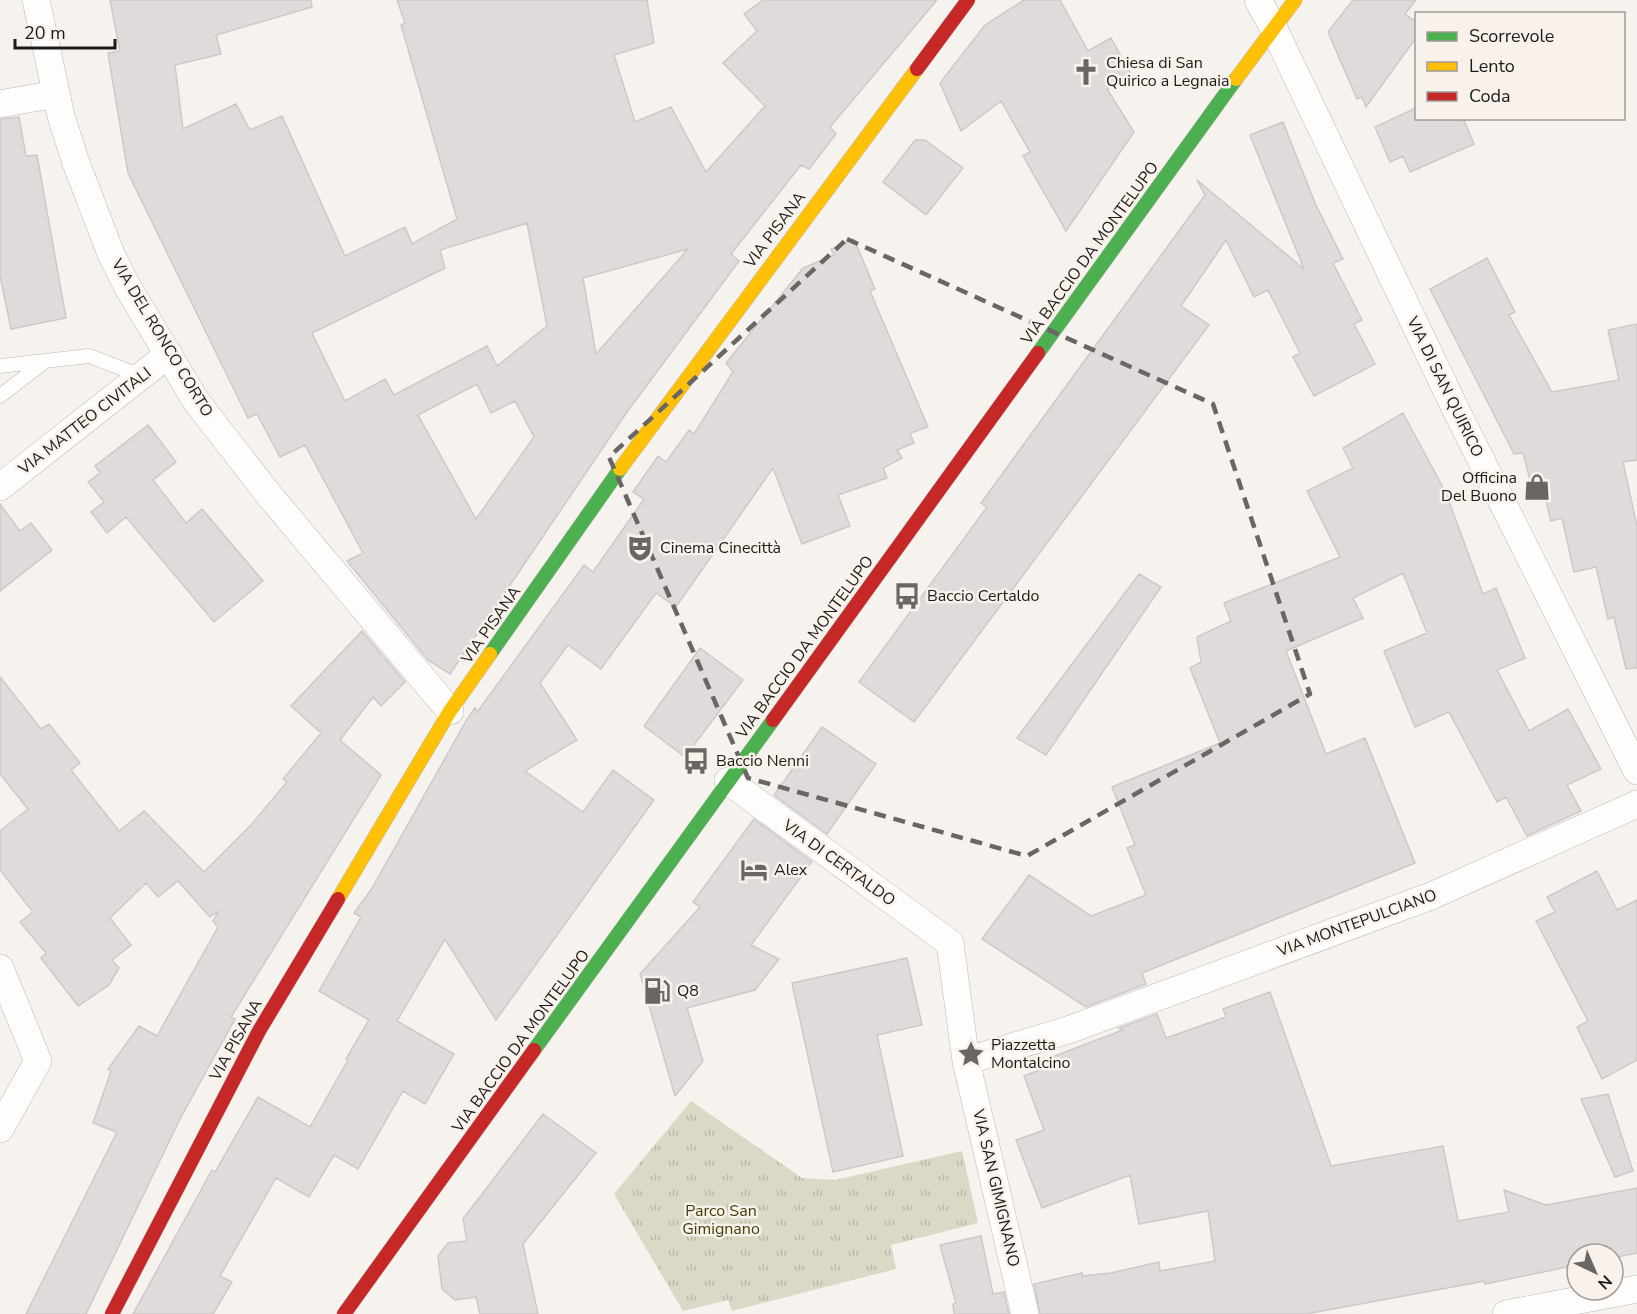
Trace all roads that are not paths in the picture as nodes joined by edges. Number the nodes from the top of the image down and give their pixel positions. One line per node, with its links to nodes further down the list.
1 (36, 0): 6 (street, VIA DEL RONCO CORTO)
2 (968, 0): 14 (street, VIA PISANA)
3 (1258, 0): 5 (street, VIA DI SAN QUIRICO)
4 (1295, 0): 5 (street, VIA BACCIO DA MONTELUPO)
5 (1274, 29): 15 (street, VIA DI SAN QUIRICO); 16 (street, VIA BACCIO DA MONTELUPO)
6 (56, 94): 7 (street); 8 (street, VIA DEL RONCO CORTO)
7 (0, 104)
8 (169, 354): 11 (street, VIA MATTEO CIVITALI); 14 (street, VIA DEL RONCO CORTO)
9 (46, 361): 10 (lane); 11 (lane); 12 (lane)
10 (0, 366)
11 (142, 376): 13 (street, VIA MATTEO CIVITALI)
12 (0, 396)
13 (0, 487)
14 (450, 711): 22 (street, VIA PISANA)
15 (1637, 771)
16 (728, 781): 19 (street, VIA DI CERTALDO); 23 (street, VIA BACCIO DA MONTELUPO)
17 (1637, 804): 19 (street, VIA MONTEPULCIANO)
18 (0, 968): 20 (street)
19 (966, 1061): 24 (street, VIA SAN GIMIGNANO)
20 (0, 1129)
21 (1637, 1289): 25 (street)
22 (112, 1314)
23 (344, 1314)
24 (1025, 1314)
25 (1506, 1314)

